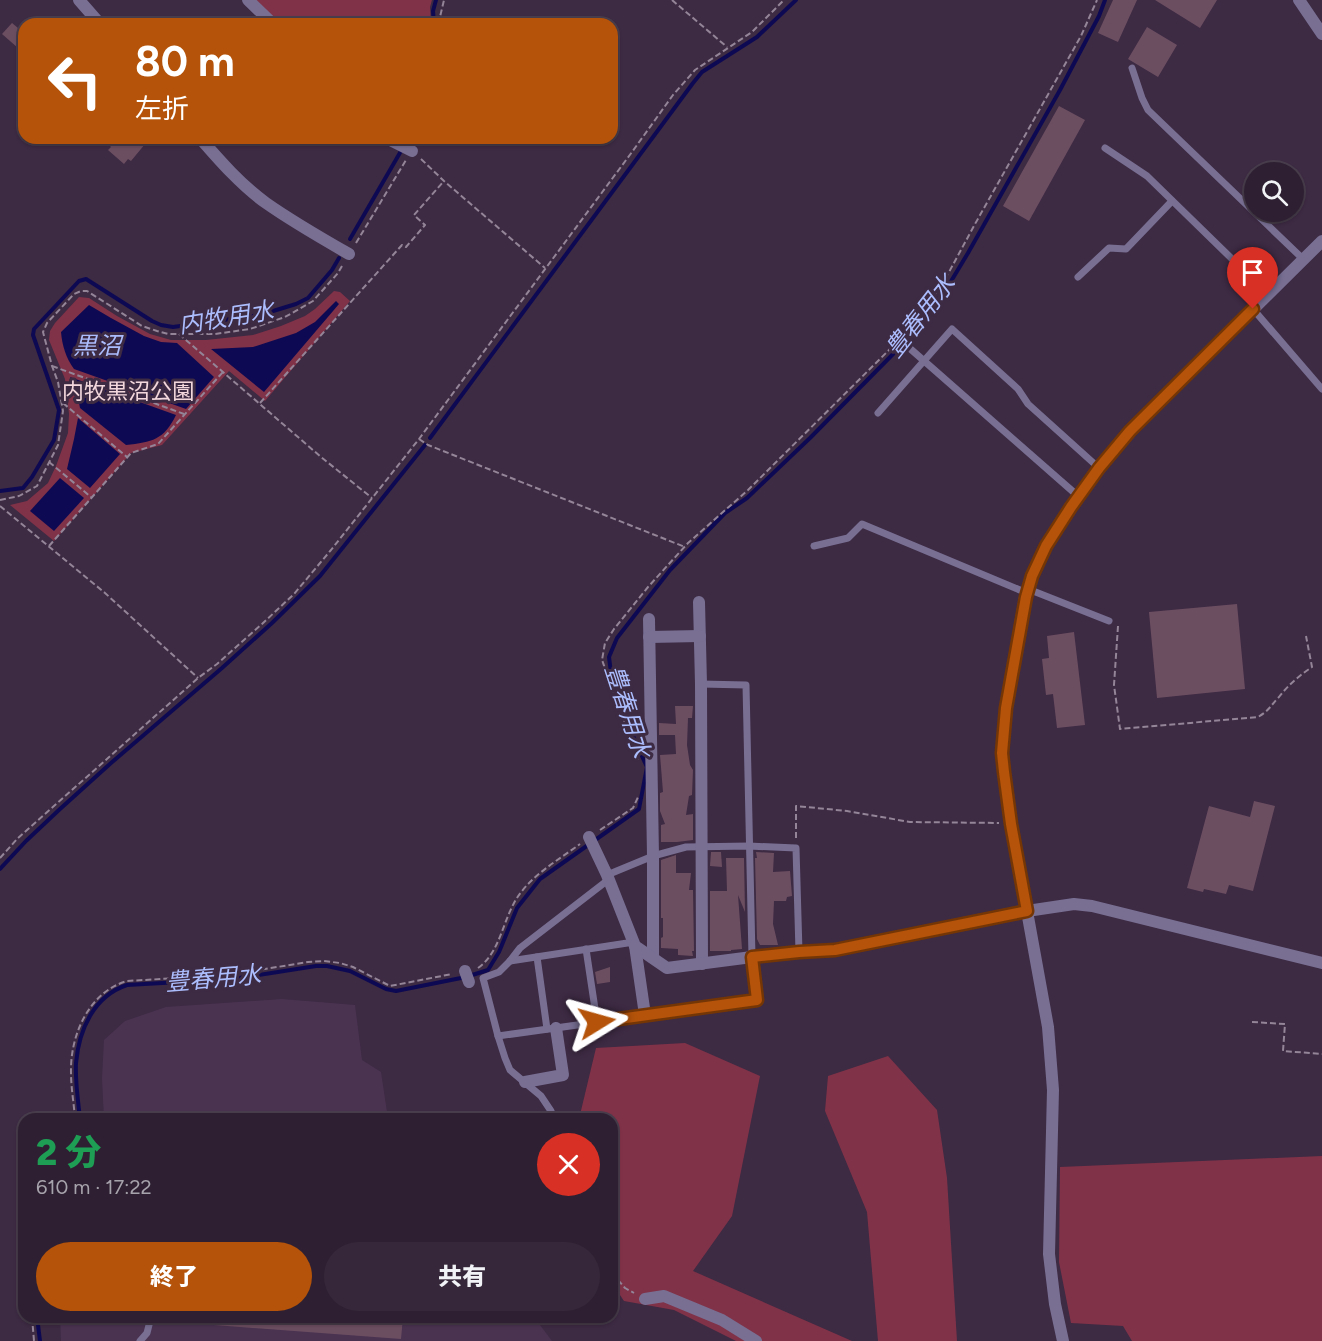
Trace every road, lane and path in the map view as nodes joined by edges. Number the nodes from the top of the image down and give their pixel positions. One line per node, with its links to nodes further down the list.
1 (79, 0): 8 (street)
2 (248, 0): 9 (street)
3 (444, 0): 10 (path)
4 (672, 0): 12 (path)
5 (784, 0): 12 (path)
6 (1097, 0): 28 (path)
7 (1299, 0): 11 (street)
8 (95, 18)
9 (267, 18)
10 (440, 18)
11 (1322, 34)
12 (727, 48): 23 (path)
13 (1132, 68): 22 (lane)
14 (205, 144): 21 (street)
15 (397, 144): 17 (street)
16 (1104, 148): 19 (lane)
17 (412, 151): 18 (path); 21 (path)
18 (444, 181): 23 (path); 34 (path)
19 (1172, 201): 24 (lane); 25 (lane)
20 (1322, 241): 22 (street)
21 (349, 254): 27 (path)
22 (1303, 260): 25 (street)
23 (545, 268): 37 (path)
24 (1078, 277)
25 (1268, 294): 26 (street)
26 (1253, 309): 32 (lane); 40 (street)
27 (179, 333): 30 (path); 31 (path)
28 (903, 342): 29 (lane); 48 (path)
29 (924, 361): 35 (lane); 40 (lane); 41 (lane)
30 (52, 366): 33 (path); 36 (path)
31 (223, 372): 34 (path); 36 (path)
32 (1322, 389)
33 (62, 402): 38 (path); 39 (path)
34 (260, 403): 43 (path)
35 (878, 413)
36 (184, 414): 38 (path)
37 (419, 439): 43 (path); 48 (path)
38 (128, 457): 42 (path)
39 (49, 462): 42 (path); 44 (path)
40 (1099, 468): 41 (street)
41 (1078, 496): 49 (street)
42 (92, 497): 46 (path)
43 (372, 498): 56 (path)
44 (0, 500)
45 (0, 506): 46 (path)
46 (49, 546): 56 (path)
47 (814, 546): 49 (lane)
48 (685, 548): 58 (path)
49 (1027, 591): 52 (lane); 60 (street)
50 (699, 602): 53 (street)
51 (648, 619): 55 (street)
52 (1109, 621): 54 (path)
53 (700, 636): 55 (street); 57 (street)
54 (1306, 636)
55 (649, 637): 65 (street)
56 (198, 678): 66 (path)
57 (701, 684): 62 (lane); 63 (street)
58 (641, 765)
59 (639, 789): 61 (path)
60 (1011, 824): 64 (path); 68 (street)
61 (589, 837): 67 (street); 86 (path)
62 (748, 846): 63 (lane); 64 (lane); 73 (lane)
63 (701, 847): 65 (lane); 77 (street)
64 (796, 848): 71 (lane)
65 (653, 856): 67 (lane); 74 (street)
66 (0, 858)
67 (607, 877): 69 (street); 75 (lane)
68 (1027, 911): 71 (street); 76 (street); 94 (street)
69 (635, 944): 70 (lane); 74 (street); 78 (street)
70 (586, 949): 72 (lane); 79 (lane)
71 (799, 952): 73 (street)
72 (537, 957): 75 (lane); 81 (lane)
73 (752, 957): 77 (street); 78 (lane)
74 (653, 958): 77 (street)
75 (510, 961): 82 (lane)
76 (1322, 963)
77 (702, 964)
78 (645, 1015): 79 (lane)
79 (597, 1022): 81 (lane)
80 (1252, 1022): 83 (path)
81 (552, 1029): 82 (lane); 84 (street)
82 (498, 1036): 84 (lane)
83 (1322, 1054)
84 (525, 1082): 85 (lane)
85 (551, 1111)
86 (74, 1113)
87 (618, 1280): 88 (path)
88 (645, 1299): 93 (street)
89 (32, 1323): 91 (path)
90 (150, 1323): 92 (lane)
91 (34, 1341)
92 (140, 1341)
93 (756, 1341)
94 (1064, 1341)

